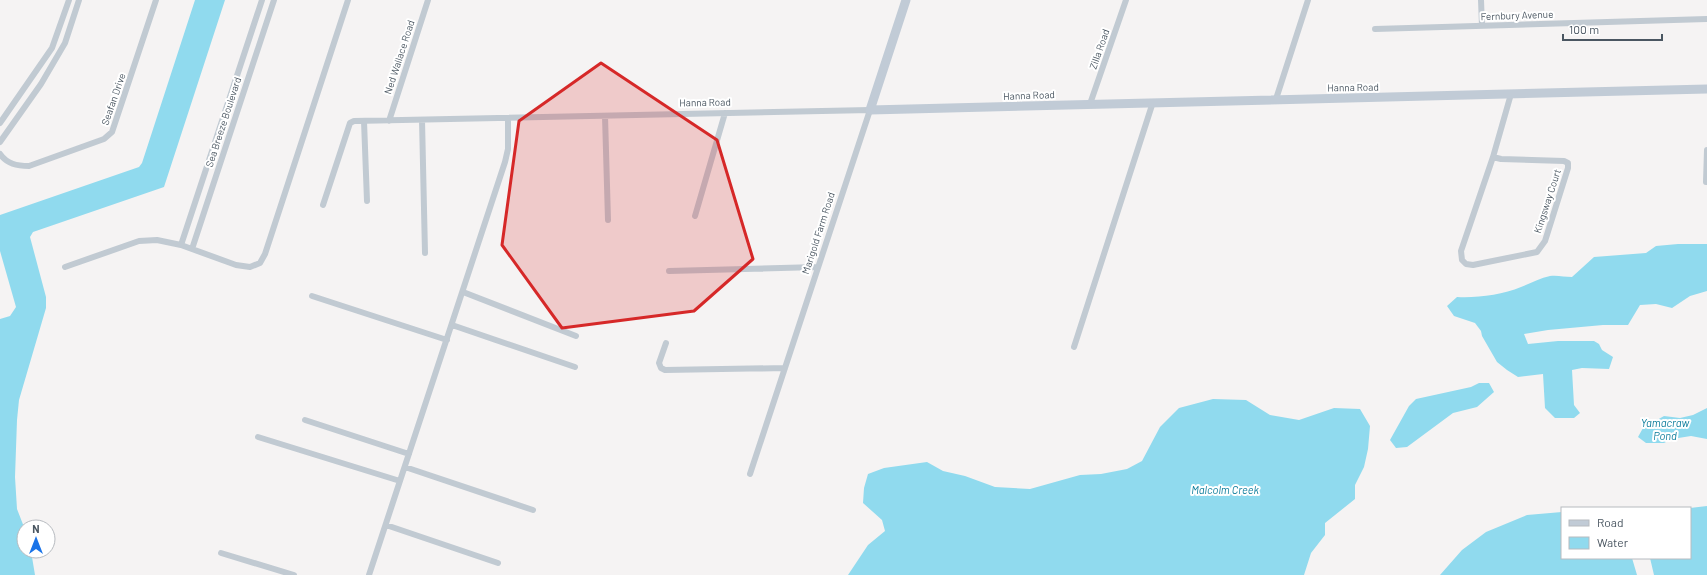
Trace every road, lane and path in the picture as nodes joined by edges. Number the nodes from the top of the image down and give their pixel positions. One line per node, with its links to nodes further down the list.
1 (69, 0): 27 (street)
2 (79, 0): 28 (street)
3 (156, 0): 30 (street, Seafan Drive)
4 (262, 0): 37 (street, Sea Breeze Boulevard)
5 (274, 0): 38 (street, Sea Breeze Boulevard)
6 (348, 0): 38 (street)
7 (428, 0): 26 (street, Ned Wallace Road)
8 (906, 0): 20 (street, Marigold Farm Road)
9 (1126, 0): 19 (street, Zilla Road)
10 (1308, 0): 17 (street)
11 (1481, 0): 13 (street)
12 (1707, 19): 13 (street, Fernbury Avenue)
13 (1482, 26): 14 (street, Fernbury Avenue)
14 (1375, 29)
15 (1707, 89): 16 (street, Hanna Road)
16 (1511, 94): 17 (street, Hanna Road); 31 (street, Kingsway Court)
17 (1276, 99): 18 (street, Hanna Road)
18 (1153, 102): 19 (street, Hanna Road); 49 (street)
19 (1090, 104): 20 (street, Hanna Road)
20 (870, 110): 21 (street, Hanna Road); 41 (street, Marigold Farm Road)
21 (725, 113): 22 (street, Hanna Road); 35 (street)
22 (605, 116): 23 (street, Hanna Road); 36 (street)
23 (508, 118): 24 (street, Hanna Road); 43 (street)
24 (422, 120): 26 (street, Hanna Road); 39 (street)
25 (364, 121): 26 (street, Hanna Road); 33 (street); 34 (street, Hanna Road)
26 (388, 121)
27 (0, 123)
28 (0, 142)
29 (1707, 150): 32 (street)
30 (0, 154)
31 (1493, 157): 31 (street, Kingsway Court)
32 (1706, 182)
33 (367, 201)
34 (323, 205)
35 (695, 216)
36 (608, 220)
37 (181, 245): 38 (street); 40 (street)
38 (192, 249)
39 (425, 253)
40 (65, 267)
41 (818, 267): 42 (street); 51 (street, Marigold Farm Road)
42 (669, 271)
43 (463, 292): 45 (street); 46 (street)
44 (312, 296): 47 (street)
45 (452, 325): 47 (street); 50 (street)
46 (576, 336)
47 (447, 340): 54 (street)
48 (666, 343): 51 (street)
49 (1074, 346)
50 (575, 367)
51 (785, 368): 56 (street, Marigold Farm Road)
52 (305, 420): 54 (street)
53 (258, 437): 57 (street)
54 (409, 454): 55 (street)
55 (405, 467): 57 (street); 58 (street)
56 (750, 474)
57 (400, 481): 59 (street)
58 (533, 510)
59 (386, 525): 61 (street); 63 (street)
60 (221, 553): 62 (street)
61 (498, 563)
62 (294, 575)
63 (369, 575)

